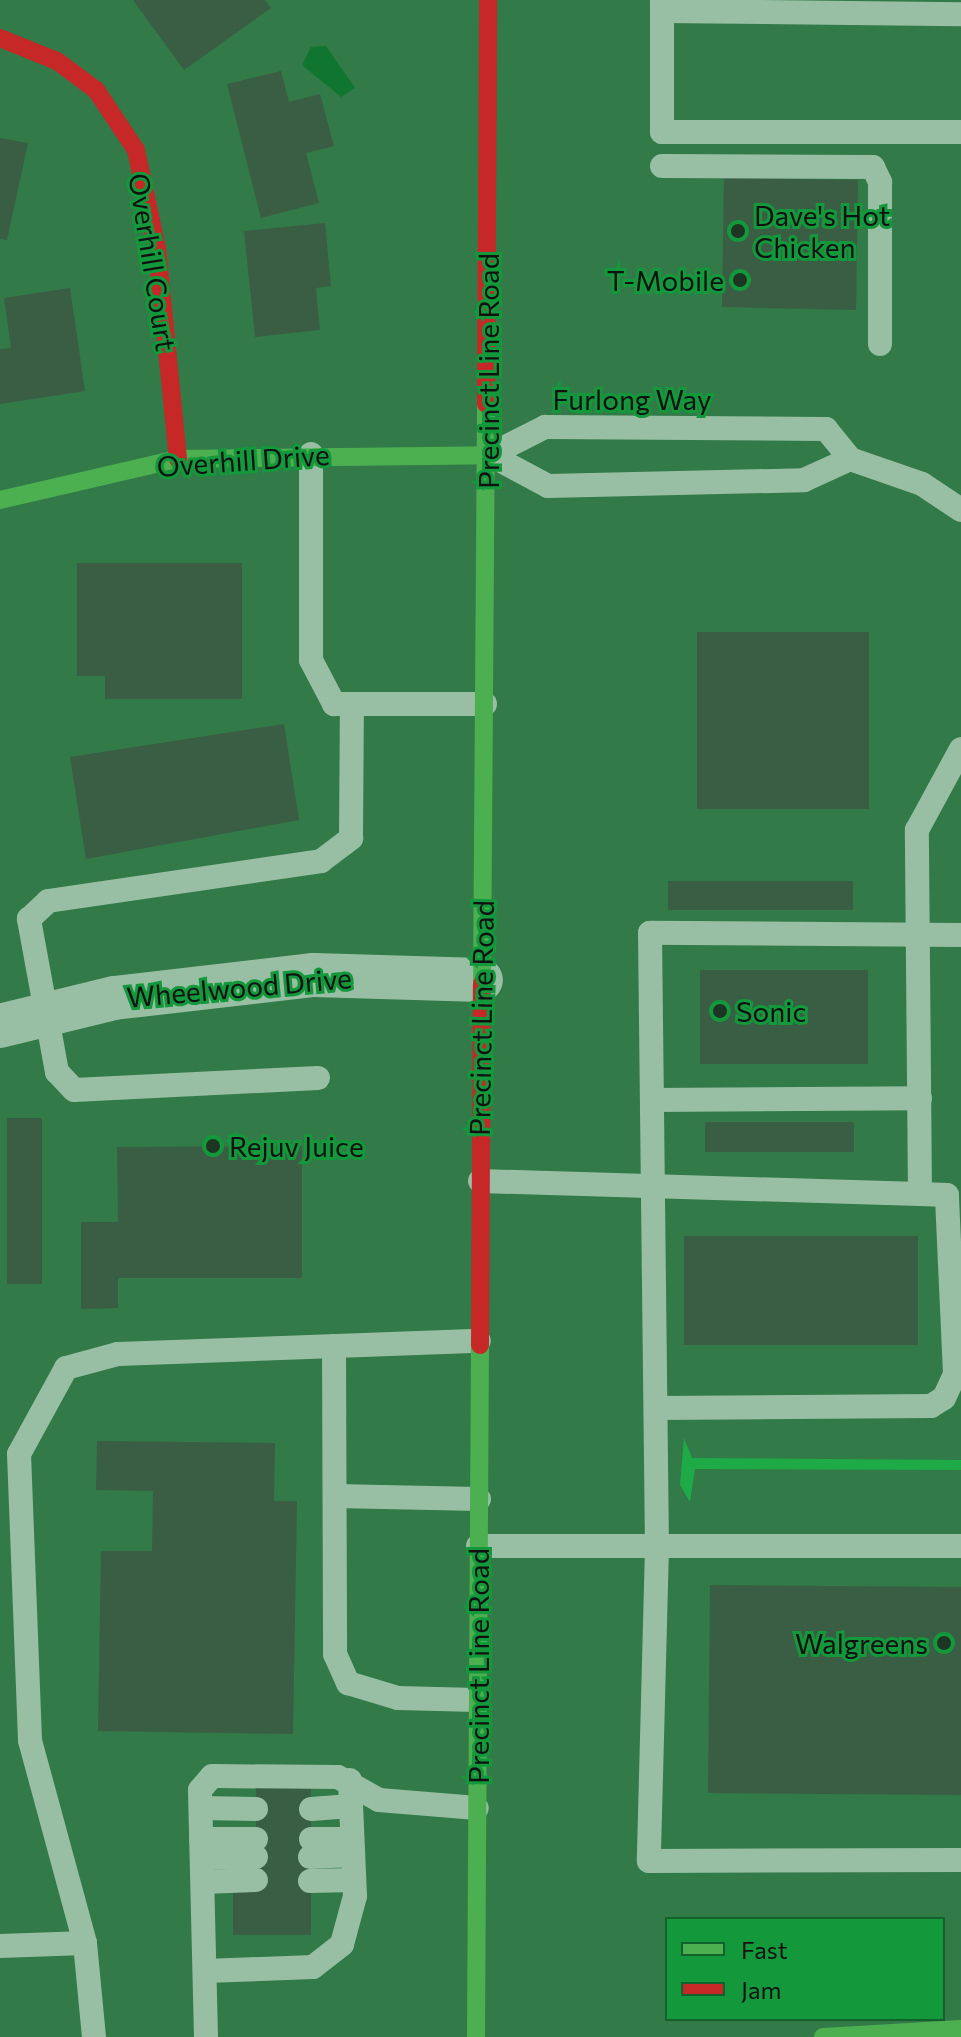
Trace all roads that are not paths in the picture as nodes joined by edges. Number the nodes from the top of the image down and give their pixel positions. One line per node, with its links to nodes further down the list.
1 (488, 0): 11 (main road, Precinct Line Road)
2 (960, 0): 5 (lane)
3 (662, 6): 4 (lane); 7 (lane)
4 (911, 6): 5 (lane)
5 (961, 14)
6 (0, 38): 12 (main road, Overhill Court)
7 (961, 132)
8 (662, 166): 9 (lane)
9 (880, 344)
10 (311, 454): 11 (main road, Overhill Drive); 12 (main road, Overhill Drive); 16 (lane)
11 (490, 455): 13 (lane); 13 (lane, Furlong Way); 17 (main road, Precinct Line Road)
12 (178, 459): 14 (main road, Overhill Drive)
13 (850, 459): 15 (lane)
14 (0, 500)
15 (961, 510)
16 (352, 704): 17 (lane); 22 (lane)
17 (485, 704): 21 (main road, Precinct Line Road)
18 (961, 749): 19 (lane)
19 (918, 934): 20 (lane); 25 (lane); 26 (lane)
20 (961, 935)
21 (481, 980): 22 (street, Wheelwood Drive); 27 (main road, Precinct Line Road)
22 (47, 1014): 23 (street, Wheelwood Drive); 24 (lane)
23 (0, 1026)
24 (318, 1078)
25 (920, 1098): 26 (lane); 29 (lane)
26 (652, 1100): 28 (lane)
27 (480, 1181): 28 (lane); 30 (main road, Precinct Line Road)
28 (654, 1186): 29 (lane); 32 (lane)
29 (920, 1194): 32 (lane)
30 (479, 1341): 31 (lane); 35 (main road, Precinct Line Road)
31 (334, 1346): 33 (lane); 34 (lane)
32 (657, 1408): 38 (lane)
33 (10, 1457): 50 (lane)
34 (335, 1496): 35 (lane); 39 (lane)
35 (479, 1499): 36 (main road, Precinct Line Road)
36 (478, 1546): 38 (lane); 39 (main road, Precinct Line Road)
37 (961, 1546): 38 (lane)
38 (657, 1547): 48 (lane)
39 (477, 1700): 43 (main road, Precinct Line Road)
40 (350, 1780): 41 (lane); 42 (lane); 43 (lane)
41 (351, 1806): 45 (lane); 46 (lane)
42 (201, 1808): 44 (lane); 47 (lane)
43 (477, 1808): 56 (main road, Precinct Line Road)
44 (256, 1809)
45 (311, 1809)
46 (352, 1847): 49 (lane); 49 (lane)
47 (202, 1860): 47 (lane); 52 (lane)
48 (961, 1860)
49 (353, 1880): 52 (lane)
50 (85, 1943): 51 (lane); 54 (lane)
51 (0, 1946)
52 (205, 1971): 55 (lane)
53 (961, 2029): 57 (main road)
54 (94, 2037)
55 (206, 2037)
56 (476, 2037)
57 (823, 2037)

